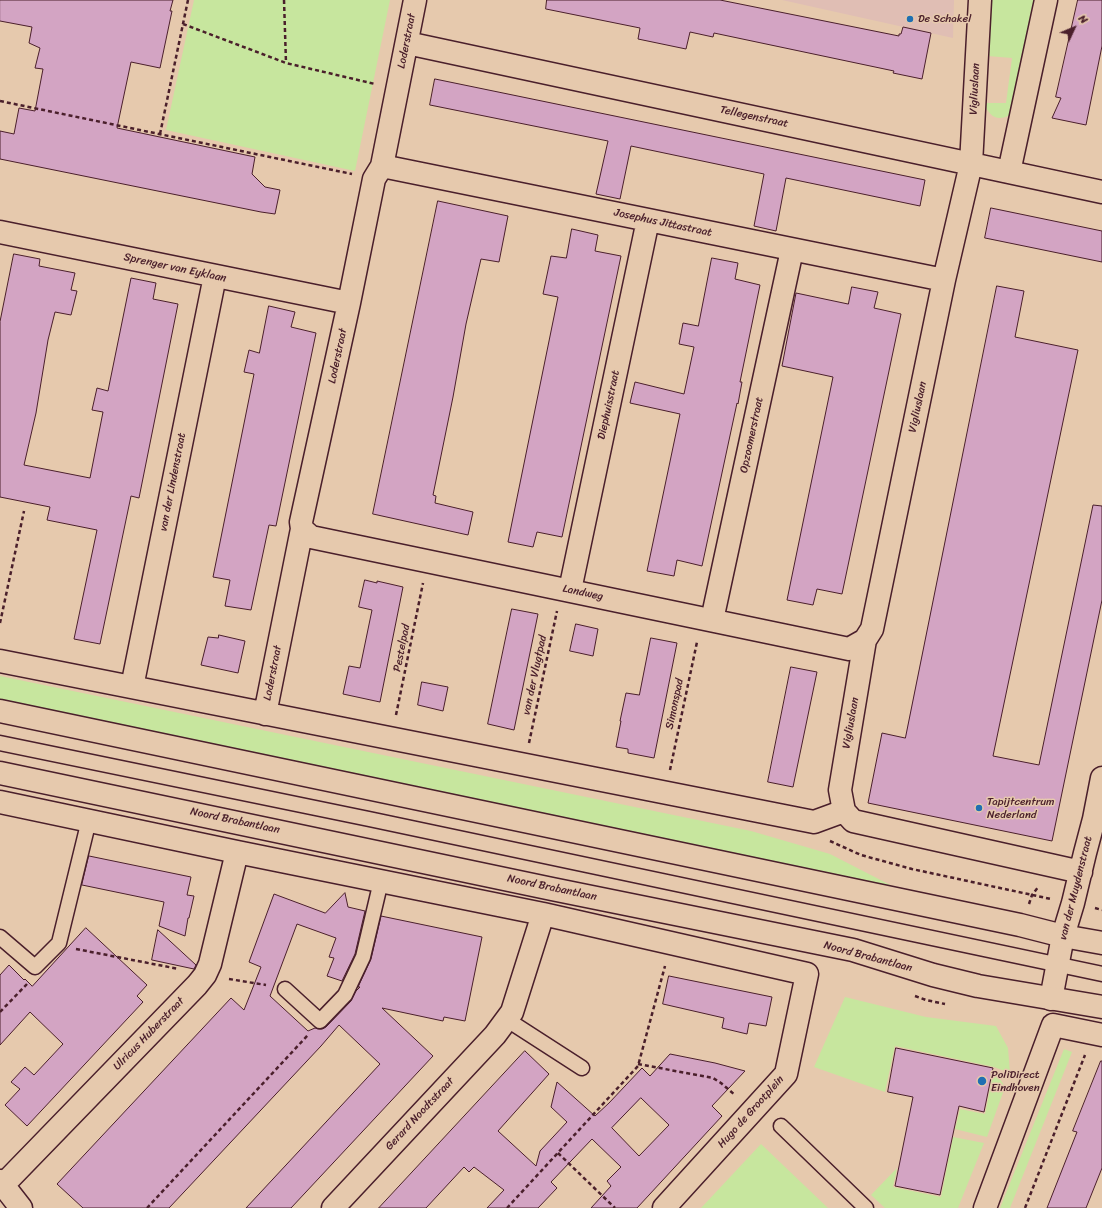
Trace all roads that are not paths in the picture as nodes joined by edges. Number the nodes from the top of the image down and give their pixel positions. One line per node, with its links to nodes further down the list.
1 (415, 0): 4 (street, Loderstraat)
2 (980, 0): 5 (street, Vigliuslaan)
3 (1046, 0): 7 (street)
4 (406, 44): 5 (street, Tellegenstraat); 6 (street, Loderstraat)
5 (971, 164): 7 (street, Tellegenstraat); 13 (street, Vigliuslaan)
6 (378, 172): 9 (street, Josephus Jittastraat); 14 (street, Loderstraat)
7 (1009, 172): 8 (street, Tellegenstraat)
8 (1102, 192)
9 (648, 220): 11 (street, Josephus Jittastraat); 16 (street, Diephuisstraat)
10 (0, 232): 12 (street, Sprenger van Eyklaan)
11 (792, 250): 13 (street, Josephus Jittastraat); 17 (street, Opzoomerstraat)
12 (215, 276): 14 (street, Sprenger van Eyklaan); 20 (street, van der Lindenstraat)
13 (944, 280): 18 (street, Vigliuslaan)
14 (349, 303): 15 (street, Loderstraat)
15 (302, 529): 16 (street, Landweg); 22 (street, Loderstraat)
16 (566, 590): 17 (street, Landweg)
17 (707, 619): 18 (street, Landweg)
18 (865, 640): 27 (street, Vigliuslaan)
19 (0, 661): 20 (street)
20 (132, 688): 22 (street)
21 (0, 711): 33 (street)
22 (265, 714): 27 (street)
23 (0, 743): 36 (lane)
24 (0, 773): 39 (street, Noord Brabantlaan)
25 (1102, 778): 30 (street, van der Muydenstraat)
26 (0, 802): 28 (street)
27 (844, 811): 30 (street)
28 (89, 820): 29 (street); 34 (lane)
29 (238, 852): 31 (street); 45 (street, Ulricus Huberstraat)
30 (1081, 872): 33 (street, van der Muydenstraat)
31 (381, 881): 32 (street); 38 (lane)
32 (543, 914): 41 (street, Gerard Noodtstraat); 48 (street, Hugo de Grootplein)
33 (1064, 936): 35 (street); 36 (street, van der Muydenstraat)
34 (0, 937)
35 (1102, 943)
36 (1058, 964): 37 (lane); 39 (street, van der Muydenstraat)
37 (1102, 974)
38 (285, 989)
39 (1051, 999): 40 (street, Noord Brabantlaan)
40 (1102, 1007)
41 (506, 1019): 43 (lane); 47 (street, Gerard Noodtstraat)
42 (1098, 1034): 50 (street)
43 (582, 1068)
44 (781, 1126): 49 (lane)
45 (2, 1183): 46 (street)
46 (21, 1208)
47 (333, 1208)
48 (664, 1208)
49 (866, 1208)
50 (985, 1208)

